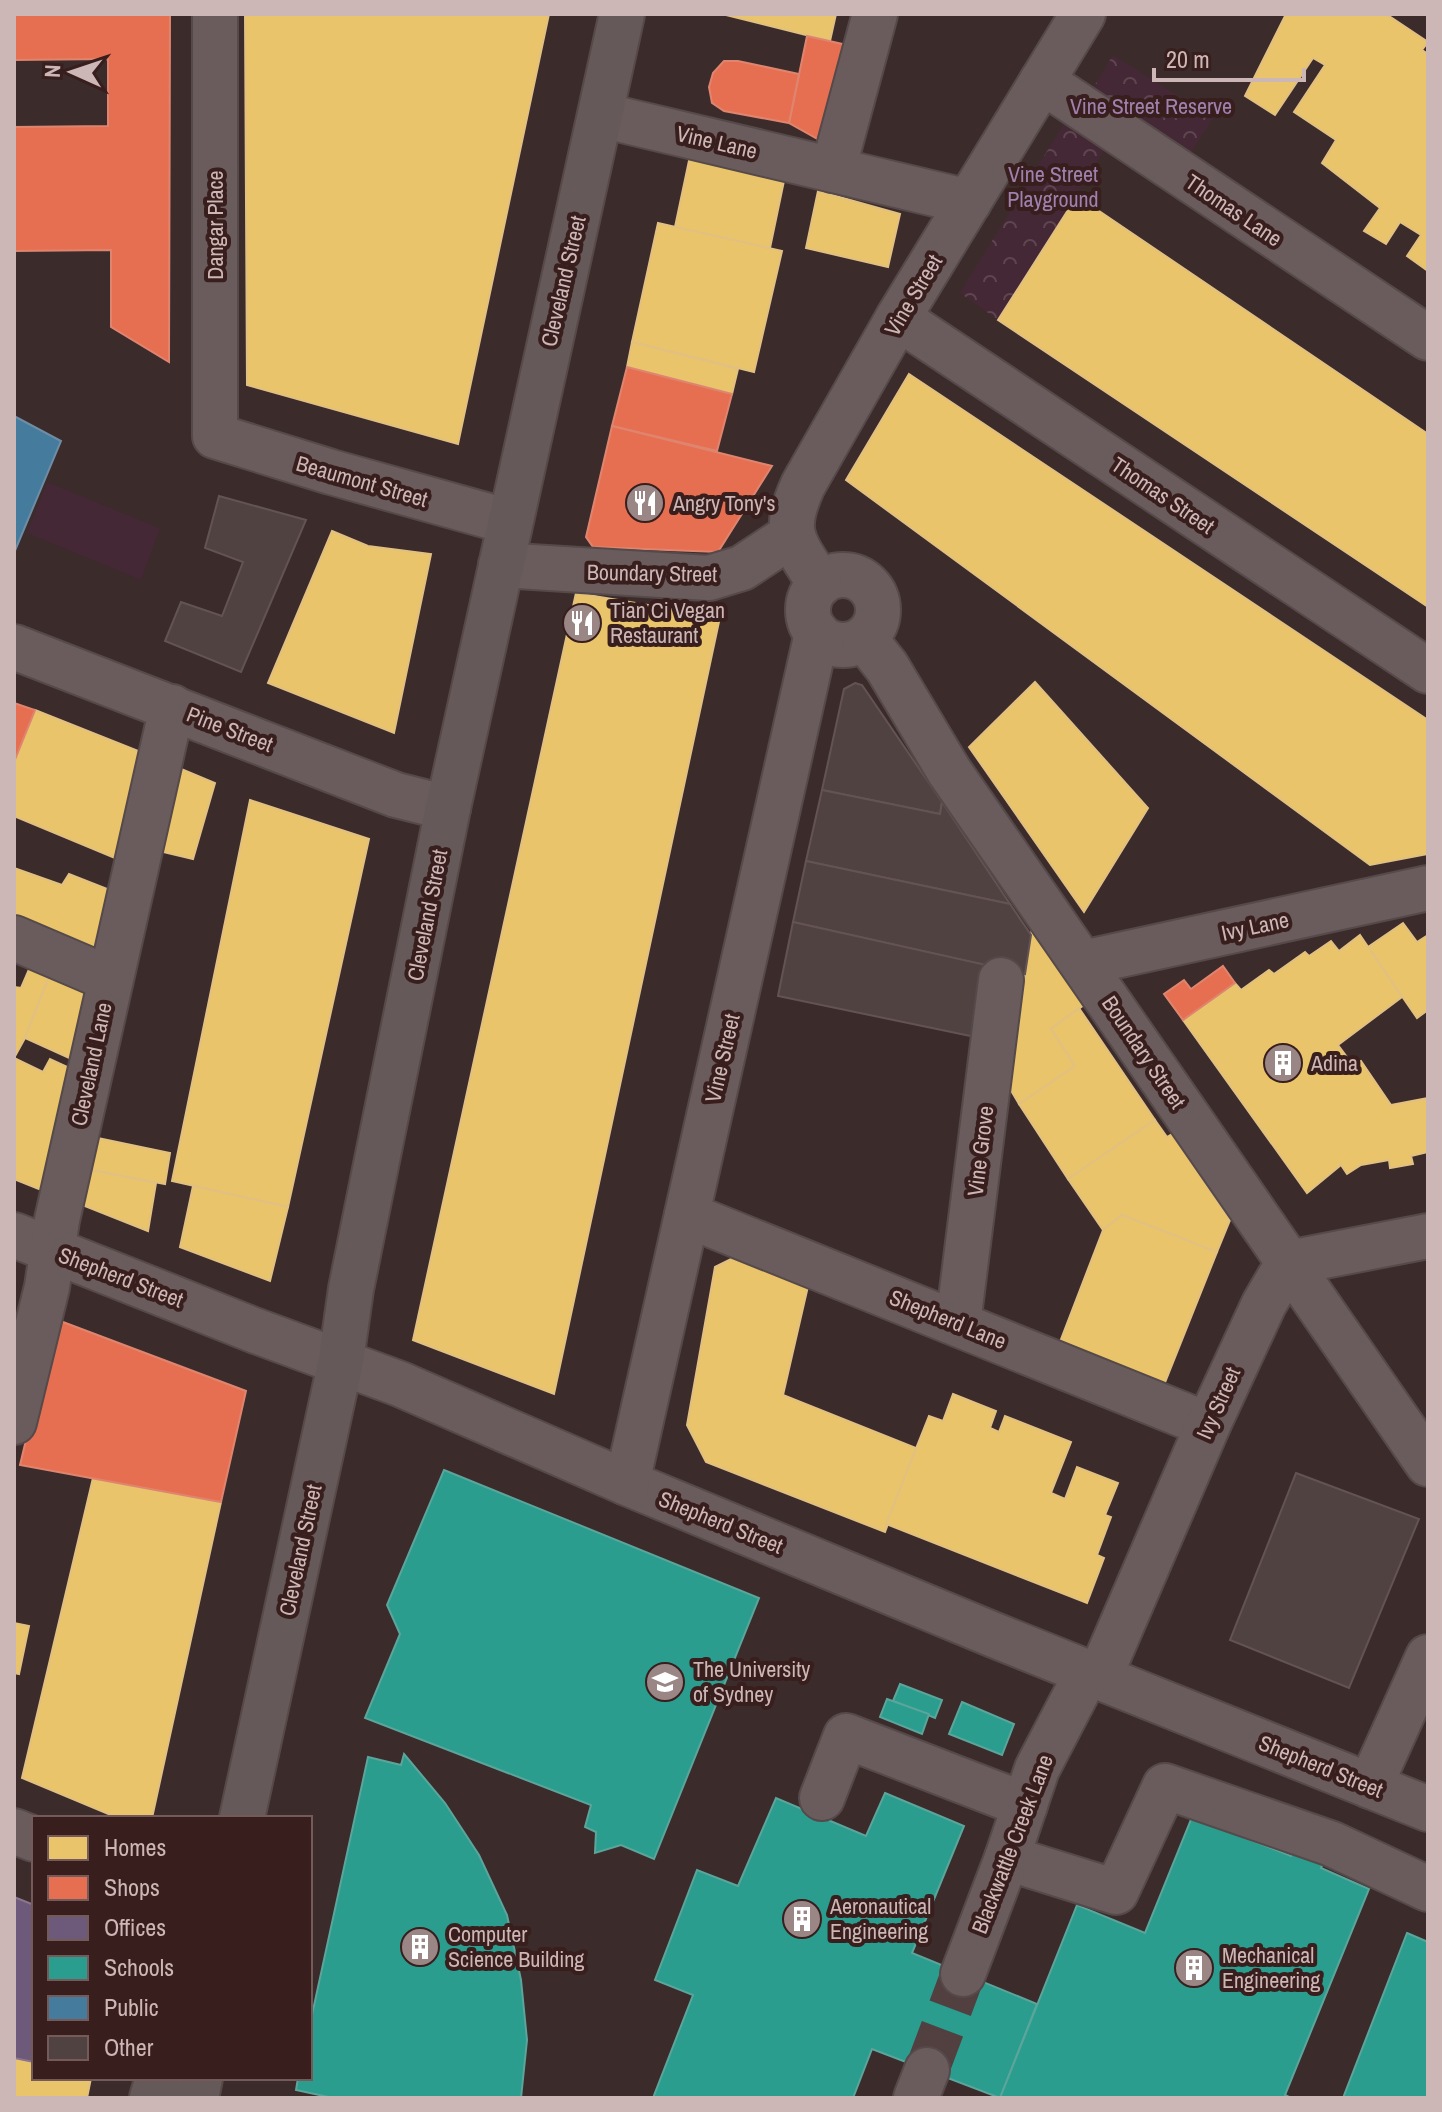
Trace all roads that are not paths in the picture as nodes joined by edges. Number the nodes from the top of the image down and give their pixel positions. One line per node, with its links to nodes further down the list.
1 (215, 14): 11 (street, Dangar Place)
2 (622, 14): 6 (main road, Cleveland Street)
3 (875, 14): 7 (street)
4 (1083, 14): 5 (street, Vine Street)
5 (1042, 81): 8 (street, Vine Street); 10 (street, Thomas Lane)
6 (601, 115): 7 (street, Vine Lane); 12 (main road, Cleveland Street)
7 (833, 170): 8 (street, Vine Lane)
8 (969, 202): 9 (street, Vine Street)
9 (898, 318): 13 (street, Vine Street); 19 (street, Thomas Street)
10 (1428, 338)
11 (215, 436): 12 (street, Beaumont Street)
12 (510, 522): 14 (main road, Cleveland Street)
13 (792, 535): 14 (street, Boundary Street); 15 (street)
14 (501, 565): 21 (main road, Cleveland Street)
15 (820, 584): 16 (street); 17 (street)
16 (817, 633): 17 (street); 27 (street, Vine Street)
17 (864, 638): 24 (street, Boundary Street)
18 (14, 647): 20 (street, Pine Street)
19 (1428, 671)
20 (172, 707): 21 (street, Pine Street); 25 (street, Cleveland Lane)
21 (448, 808): 32 (main road, Cleveland Street)
22 (1428, 888): 24 (street, Ivy Lane)
23 (14, 938): 25 (street)
24 (1083, 963): 30 (street, Boundary Street)
25 (110, 979): 29 (street, Cleveland Lane)
26 (1001, 980): 31 (street, Vine Grove)
27 (687, 1215): 31 (street, Shepherd Lane); 36 (street, Vine Street)
28 (1428, 1236): 30 (street)
29 (33, 1243): 32 (street, Shepherd Street); 33 (street, Cleveland Lane)
30 (1288, 1263): 34 (street, Ivy Street); 35 (street, Boundary Street)
31 (958, 1323): 34 (street, Shepherd Lane)
32 (341, 1360): 36 (street, Shepherd Street); 43 (main road, Cleveland Street)
33 (14, 1422)
34 (1208, 1425): 38 (street, Ivy Street)
35 (1428, 1464)
36 (627, 1483): 38 (street, Shepherd Street)
37 (1428, 1657): 39 (street)
38 (1093, 1676): 39 (street, Shepherd Street); 40 (street, Blackwattle Creek Lane)
39 (1370, 1786): 42 (street, Shepherd Street)
40 (1031, 1787): 41 (street); 44 (street, Blackwattle Creek Lane)
41 (822, 1798)
42 (1428, 1809)
43 (242, 1816)
44 (1007, 1858): 45 (street); 46 (street, Blackwattle Creek Lane)
45 (1428, 1889)
46 (963, 1974)

